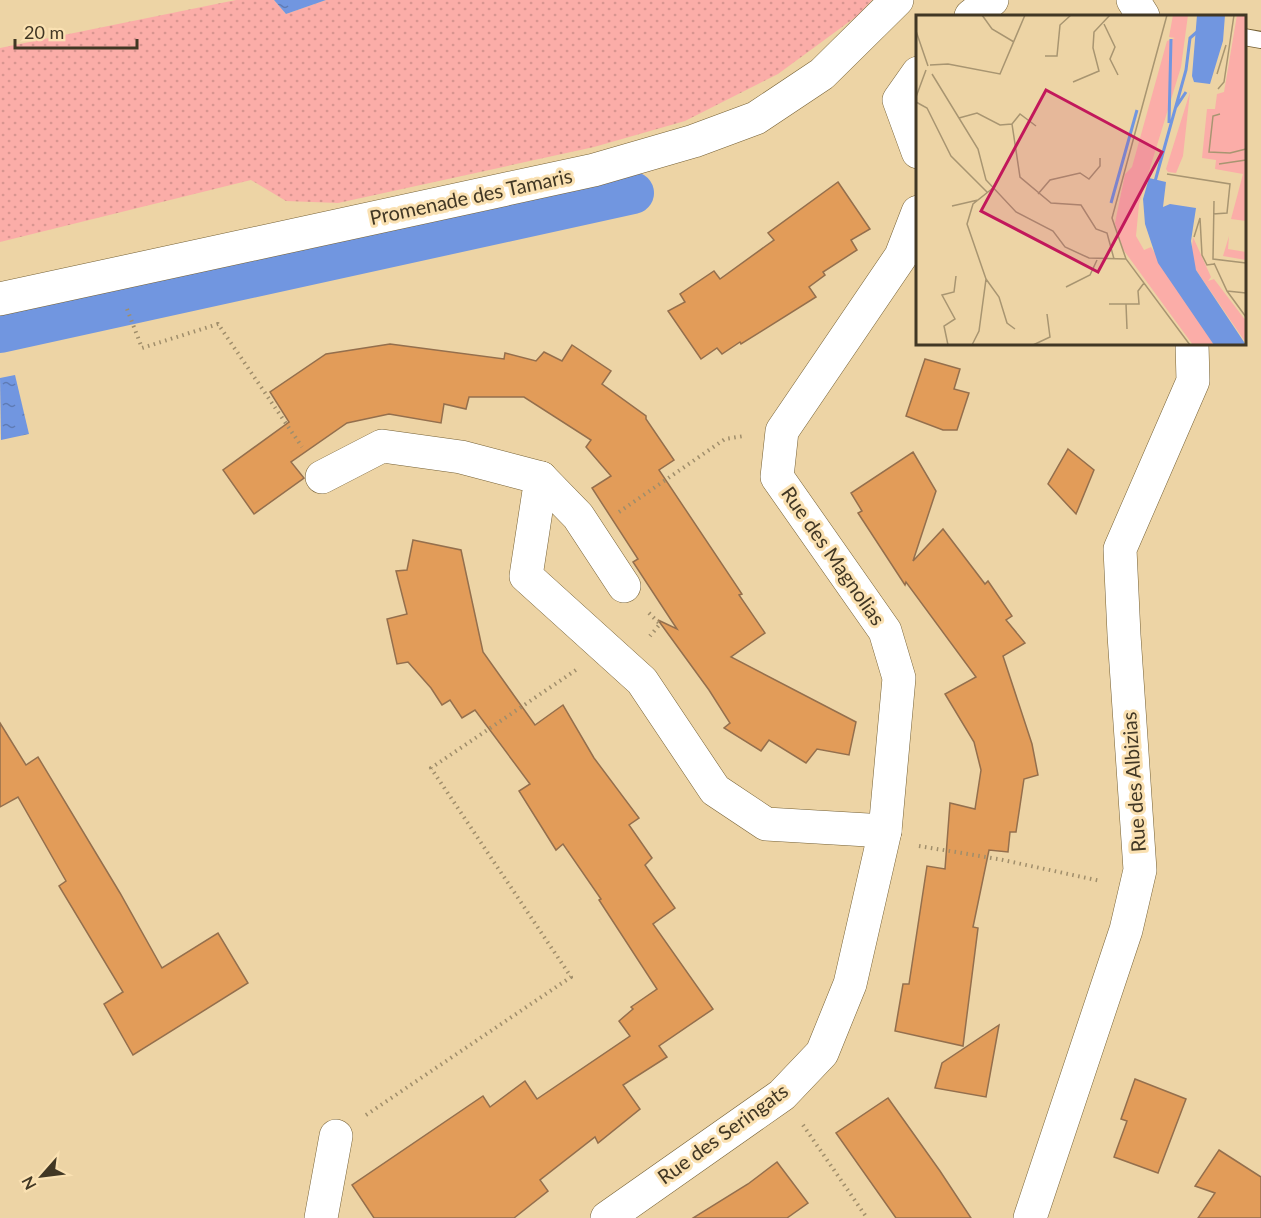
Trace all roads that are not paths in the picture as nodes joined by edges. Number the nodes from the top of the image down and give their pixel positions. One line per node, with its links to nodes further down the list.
1 (897, 0): 11 (street, Promenade des Tamaris)
2 (992, 0): 4 (street)
3 (1133, 0): 5 (street)
4 (972, 15)
5 (1142, 15)
6 (1246, 37): 7 (lane)
7 (1261, 40)
8 (916, 76): 9 (street)
9 (916, 147)
10 (916, 217): 16 (street, Rue des Magnolias)
11 (0, 299)
12 (1192, 345): 20 (street, Rue des Albizias)
13 (322, 477): 14 (street)
14 (541, 478): 15 (street); 16 (street)
15 (624, 586)
16 (884, 836): 19 (street, Rue des Seringats)
17 (336, 1136): 18 (street)
18 (321, 1218)
19 (607, 1218)
20 (1030, 1218)

